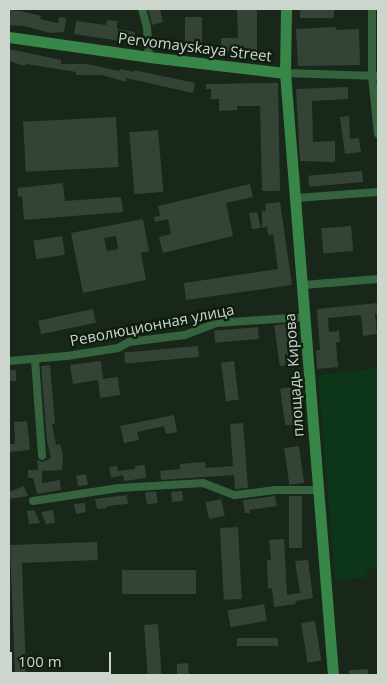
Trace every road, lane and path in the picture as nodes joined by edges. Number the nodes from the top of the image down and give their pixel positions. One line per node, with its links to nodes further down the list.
1 (142, 9): 5 (street)
2 (286, 9): 6 (main road, площадь Кирова)
3 (372, 9): 7 (street)
4 (9, 37): 5 (main road, Pervomayskaya Street)
5 (149, 57): 6 (main road, Pervomayskaya Street)
6 (285, 74): 7 (street, Pervomayskaya Street); 10 (main road, площадь Кирова)
7 (375, 76): 8 (street)
8 (378, 134)
9 (378, 192): 10 (street)
10 (296, 198): 12 (main road, площадь Кирова)
11 (378, 279): 12 (street)
12 (303, 285): 13 (main road, площадь Кирова)
13 (304, 317): 14 (street, Революционная улица); 17 (main road, площадь Кирова)
14 (35, 360): 15 (street, Революционная улица); 16 (street)
15 (9, 361)
16 (42, 456)
17 (317, 490): 18 (street); 19 (main road, площадь Кирова)
18 (33, 501)
19 (333, 675)

